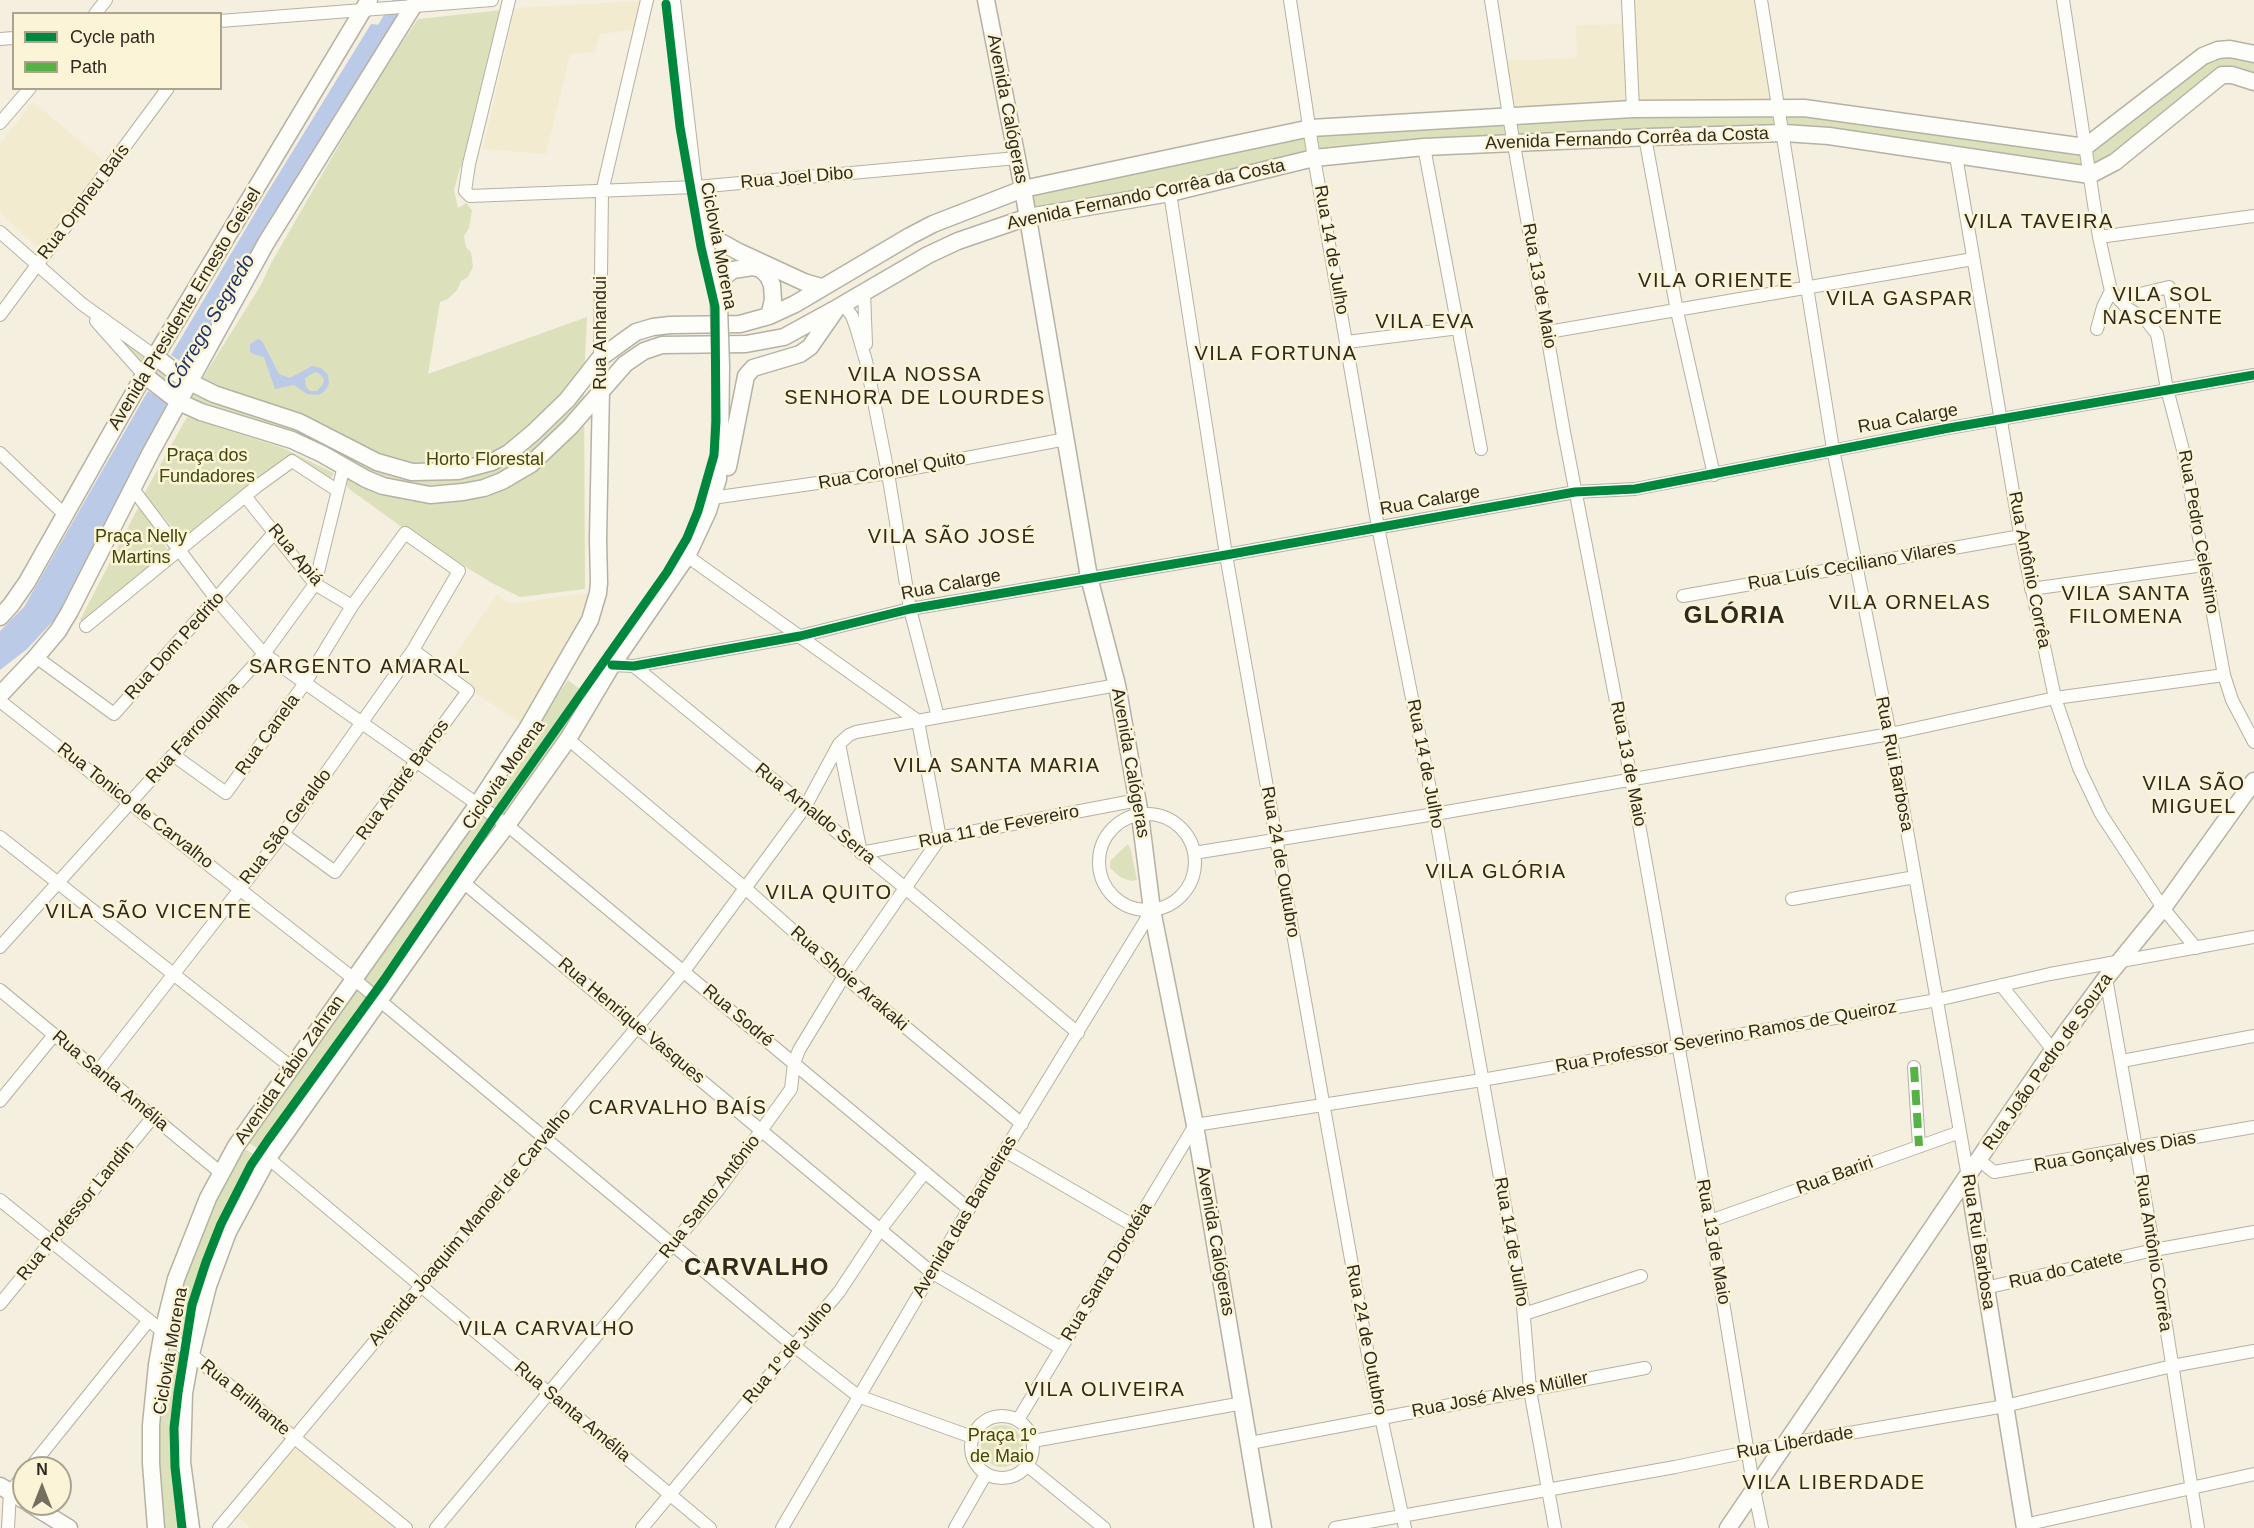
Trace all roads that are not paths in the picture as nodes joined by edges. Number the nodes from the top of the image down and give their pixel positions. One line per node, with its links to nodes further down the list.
1 (106, 0): 14 (street)
2 (492, 0): 12 (street)
3 (509, 0): 36 (street, Rua Joel Dibo)
4 (647, 0): 36 (street, Rua Anhandui)
5 (674, 0): 34 (street)
6 (986, 0): 31 (main road, Avenida Calógeras)
7 (1290, 0): 24 (street, Rua 14 de Julho)
8 (1491, 0): 22 (street, Rua 13 de Maio)
9 (1628, 0): 21 (street)
10 (1761, 0): 20 (street, Rua Rui Barbosa)
11 (2063, 0): 29 (street)
12 (412, 5): 13 (street); 65 (main road, Avenida Presidente Ernesto Geisel)
13 (370, 6): 15 (street); 62 (main road, Avenida Presidente Ernesto Geisel)
14 (96, 12)
15 (222, 21)
16 (2254, 54): 29 (main road)
17 (2254, 82): 33 (main road)
18 (28, 90): 23 (street)
19 (167, 90): 44 (street, Rua Orpheu Baís)
20 (1779, 107): 21 (main road, Avenida Fernando Corrêa da Costa); 25 (street, Rua Rui Barbosa); 29 (main road, Avenida Fernando Corrêa da Costa)
21 (1633, 109): 22 (main road, Avenida Fernando Corrêa da Costa)
22 (1509, 116): 24 (main road, Avenida Fernando Corrêa da Costa); 27 (street, Rua 13 de Maio)
23 (0, 123)
24 (1311, 128): 32 (street, Rua 14 de Julho); 35 (main road, Avenida Fernando Corrêa da Costa)
25 (1784, 133): 26 (main road, Avenida Fernando Corrêa da Costa); 30 (main road, Avenida Fernando Corrêa da Costa); 46 (street, Rua Rui Barbosa)
26 (1645, 137): 27 (main road, Avenida Fernando Corrêa da Costa); 52 (street)
27 (1514, 144): 28 (main road, Avenida Fernando Corrêa da Costa); 58 (street, Rua 13 de Maio)
28 (1424, 147): 32 (main road, Avenida Fernando Corrêa da Costa); 56 (street)
29 (2085, 147): 33 (street)
30 (1956, 156): 33 (main road, Avenida Fernando Corrêa da Costa); 43 (street, Rua Antônio Corrêa)
31 (1017, 158): 34 (street, Rua Joel Dibo); 35 (main road, Avenida Calógeras)
32 (1314, 158): 37 (main road, Avenida Fernando Corrêa da Costa); 59 (street, Rua 14 de Julho)
33 (2091, 175): 42 (street)
34 (696, 187): 36 (street, Rua Joel Dibo); 40 (street)
35 (1023, 189): 39 (main road, Avenida Calógeras); 45 (main road, Avenida Fernando Corrêa da Costa)
36 (602, 192): 60 (street, Rua Anhandui)
37 (1170, 193): 39 (main road, Avenida Fernando Corrêa da Costa); 87 (street, Rua 24 de Outubro)
38 (2254, 216): 42 (street)
39 (1028, 217): 47 (main road, Avenida Fernando Corrêa da Costa); 70 (main road, Avenida Calógeras)
40 (703, 228): 45 (main road); 51 (street)
41 (0, 232): 44 (street)
42 (2099, 237): 48 (street)
43 (1973, 259): 46 (street); 69 (street, Rua Antônio Corrêa)
44 (38, 264): 49 (street); 53 (street, Rua Orpheu Baís)
45 (821, 287): 54 (main road, Avenida Fernando Corrêa da Costa)
46 (1807, 288): 52 (street); 72 (street, Rua Rui Barbosa)
47 (864, 292): 50 (main road, Avenida Fernando Corrêa da Costa); 61 (street)
48 (2115, 295): 55 (street, Rua Pedro Celestino); 55 (street); 57 (street)
49 (82, 304): 62 (street); 64 (street)
50 (840, 306): 61 (street); 67 (main road, Avenida Fernando Corrêa da Costa); 81 (main road)
51 (719, 307): 54 (main road, Avenida Fábio Zahran); 81 (main road, Avenida Fábio Zahran, bridge)
52 (1677, 311): 58 (street); 76 (street)
53 (0, 315)
54 (769, 316): 60 (main road, Avenida Fernando Corrêa da Costa)
55 (2146, 320): 66 (street, Rua Pedro Celestino)
56 (1459, 328): 59 (street); 71 (street)
57 (2097, 329)
58 (1548, 332): 79 (street, Rua 13 de Maio)
59 (1347, 342): 83 (street, Rua 14 de Julho)
60 (600, 358): 65 (main road, Avenida Fernando Corrêa da Costa); 67 (main road, Rua Anhandui)
61 (866, 360): 75 (street)
62 (160, 361): 64 (main road, Avenida Presidente Ernesto Geisel); 65 (main road, Avenida Fernando Corrêa da Costa)
63 (2254, 375): 66 (street, Rua Calarge)
64 (148, 379): 68 (main road, Avenida Fernando Corrêa da Costa); 82 (main road, Avenida Presidente Ernesto Geisel)
65 (187, 381): 68 (main road, Avenida Presidente Ernesto Geisel)
66 (2167, 389): 69 (street, Rua Calarge); 90 (street, Rua Pedro Celestino)
67 (600, 393): 74 (main road, Avenida Fernando Corrêa da Costa); 105 (main road, Rua Anhandui)
68 (175, 400): 74 (main road, Avenida Fernando Corrêa da Costa); 77 (main road, Avenida Presidente Ernesto Geisel)
69 (2001, 419): 72 (street, Rua Calarge); 85 (street, Rua Antônio Corrêa)
70 (1066, 439): 75 (street, Rua Coronel Quito); 92 (main road, Avenida Calógeras)
71 (1481, 449)
72 (1833, 449): 76 (street, Rua Calarge); 89 (street, Rua Rui Barbosa)
73 (0, 453): 82 (street)
74 (344, 466): 78 (street, Rua Farroupilha)
75 (888, 473): 81 (street, Rua Coronel Quito); 98 (street)
76 (1714, 475): 79 (street, Rua Calarge)
77 (133, 489): 86 (street, Rua Sodré); 104 (main road, Avenida Presidente Ernesto Geisel)
78 (338, 491): 80 (street); 93 (street, Rua Farroupilha)
79 (1575, 492): 83 (street, Rua Calarge); 123 (street, Rua 13 de Maio)
80 (245, 496): 84 (street, Rua Apiá); 86 (street)
81 (713, 503): 88 (main road, Avenida Fábio Zahran)
82 (65, 515): 99 (main road, Avenida Presidente Ernesto Geisel)
83 (1378, 527): 87 (street, Rua Calarge); 129 (street, Rua 14 de Julho)
84 (275, 532): 93 (street, Rua Apiá); 96 (street, Rua Dom Pedrito)
85 (2020, 536): 89 (street, Rua Luís Ceciliano Vilares); 94 (street, Rua Antônio Corrêa)
86 (179, 551): 96 (street, Rua Sodré); 100 (street)
87 (1226, 555): 92 (street, Rua Calarge); 134 (street, Rua 24 de Outubro)
88 (687, 556): 101 (street); 106 (main road, Avenida Fábio Zahran)
89 (1855, 565): 95 (street, Rua Luís Ceciliano Vilares); 117 (street, Rua Rui Barbosa)
90 (2204, 566): 94 (street); 108 (street, Rua Pedro Celestino)
91 (459, 571): 97 (street, Rua Canela); 102 (street, Rua São Geraldo)
92 (1089, 577): 98 (street, Rua Calarge); 110 (main road, Avenida Calógeras)
93 (315, 584): 97 (street, Rua Apiá); 103 (street, Rua Farroupilha)
94 (2031, 589): 112 (street, Rua Antônio Corrêa)
95 (1683, 596)
96 (217, 600): 103 (street, Rua Sodré); 104 (street, Rua Dom Pedrito)
97 (352, 606): 109 (street, Rua Canela)
98 (910, 609): 101 (street, Rua Calarge); 114 (street)
99 (0, 617)
100 (86, 626)
101 (800, 636): 107 (street, Rua Calarge); 115 (street)
102 (413, 650): 116 (street, Rua São Geraldo); 122 (street, Rua André Barros)
103 (264, 654): 109 (street, Rua Sodré); 121 (street, Rua Farroupilha)
104 (36, 657): 111 (main road, Avenida Presidente Ernesto Geisel)
105 (566, 663): 126 (main road, Avenida Fábio Zahran)
106 (612, 665): 107 (street, Rua Calarge); 118 (main road, Avenida Fábio Zahran)
107 (634, 666): 127 (street, Rua Arnaldo Serra)
108 (2223, 675): 112 (street); 119 (street, Rua Pedro Celestino)
109 (305, 683): 116 (street, Rua Sodré); 121 (street, Rua Canela)
110 (1117, 685): 114 (street); 128 (main road, Avenida Calógeras)
111 (0, 695)
112 (2055, 698): 117 (street); 144 (street, Rua Antônio Corrêa)
113 (0, 700): 125 (street, Rua Tonico de Carvalho)
114 (938, 717): 115 (street)
115 (918, 721): 120 (street); 133 (street)
116 (363, 722): 122 (street, Rua Sodré); 131 (street, Rua São Geraldo)
117 (1890, 734): 123 (street); 137 (street, Rua Rui Barbosa)
118 (568, 739): 130 (main road, Avenida Fábio Zahran); 141 (street, Rua Shoie Arakaki)
119 (2254, 742)
120 (839, 744): 127 (street, Avenida Joaquim Manoel de Carvalho); 135 (street)
121 (173, 755): 125 (street, Rua Farroupilha)
122 (417, 761): 126 (street, Rua Sodré); 131 (street, Rua André Barros)
123 (1631, 779): 129 (street); 163 (street, Rua 13 de Maio)
124 (2254, 781): 144 (main road, Rua João Pedro de Souza)
125 (130, 803): 139 (street, Rua Farroupilha); 142 (street, Rua Tonico de Carvalho)
126 (478, 804): 130 (street, Rua Sodré); 154 (main road, Avenida Fábio Zahran)
127 (805, 807): 135 (street, Rua Arnaldo Serra); 141 (street, Avenida Joaquim Manoel de Carvalho)
128 (1139, 808): 133 (street, Rua 11 de Fevereiro); 136 (street); 145 (main road, Avenida Calógeras); 145 (street)
129 (1435, 814): 134 (street); 170 (street, Rua 14 de Julho)
130 (507, 825): 138 (main road, Avenida Fábio Zahran); 150 (street, Rua Sodré)
131 (283, 834): 142 (street, Rua São Geraldo)
132 (0, 837): 139 (street)
133 (940, 838): 135 (street, Rua 11 de Fevereiro); 140 (street, Rua Santo Antônio)
134 (1276, 838): 136 (street); 172 (street, Rua 24 de Outubro)
135 (861, 853): 140 (street, Rua Arnaldo Serra)
136 (1194, 853): 145 (street)
137 (1915, 877): 143 (street); 158 (street, Rua Rui Barbosa)
138 (463, 882): 157 (main road, Avenida Fábio Zahran); 159 (street, Rua Henrique Vasques)
139 (58, 883): 147 (street, Rua Farroupilha); 151 (street)
140 (904, 887): 152 (street, Rua Santo Antônio); 160 (street, Rua Arnaldo Serra)
141 (745, 888): 150 (street, Avenida Joaquim Manoel de Carvalho); 152 (street, Rua Shoie Arakaki)
142 (240, 889): 151 (street, Rua São Geraldo); 154 (street, Rua Tonico de Carvalho)
143 (1792, 898)
144 (2163, 908): 148 (street, Rua Antônio Corrêa); 149 (main road, Rua João Pedro de Souza)
145 (1152, 910): 160 (street, Avenida das Bandeiras); 175 (main road, Avenida Calógeras)
146 (2254, 937): 148 (street, Rua Professor Severino Ramos de Queiroz)
147 (0, 947)
148 (2196, 948): 149 (street, Rua Professor Severino Ramos de Queiroz)
149 (2119, 962): 153 (main road, Rua João Pedro de Souza); 155 (street, Rua Professor Severino Ramos de Queiroz)
150 (684, 971): 159 (street, Avenida Joaquim Manoel de Carvalho); 166 (street, Rua Sodré)
151 (173, 974): 167 (street); 169 (street, Rua São Geraldo)
152 (844, 976): 166 (street, Rua Santo Antônio); 174 (street, Rua Shoie Arakaki)
153 (2106, 978): 164 (main road, Rua João Pedro de Souza); 165 (street, Rua Antônio Corrêa)
154 (354, 979): 157 (street, Rua Tonico de Carvalho); 167 (main road, Avenida Fábio Zahran)
155 (2001, 985): 158 (street, Rua Professor Severino Ramos de Queiroz); 164 (street)
156 (0, 990): 161 (street, Rua Santa Amélia)
157 (380, 999): 179 (street, Rua Tonico de Carvalho); 183 (main road, Avenida Fábio Zahran)
158 (1937, 1000): 163 (street, Rua Professor Severino Ramos de Queiroz); 178 (street, Rua Rui Barbosa)
159 (637, 1027): 177 (street, Rua Henrique Vasques); 179 (street, Avenida Joaquim Manoel de Carvalho)
160 (1078, 1033): 174 (street, Avenida das Bandeiras)
161 (54, 1035): 169 (street, Rua Santa Amélia); 171 (street)
162 (2254, 1036): 165 (street)
163 (1678, 1045): 170 (street, Rua Professor Severino Ramos de Queiroz); 190 (street, Rua 13 de Maio)
164 (2053, 1050): 184 (main road, Rua João Pedro de Souza)
165 (2122, 1061): 181 (street, Rua Antônio Corrêa)
166 (794, 1063): 177 (street, Rua Santo Antônio); 185 (street, Rua Sodré)
167 (291, 1067): 186 (main road, Avenida Fábio Zahran)
168 (1914, 1067): 180 (street)
169 (98, 1071): 173 (street, Rua Santa Amélia)
170 (1482, 1080): 172 (street, Rua Professor Severino Ramos de Queiroz); 202 (street, Rua 14 de Julho)
171 (0, 1101)
172 (1324, 1104): 175 (street, Rua Professor Severino Ramos de Queiroz); 216 (street, Rua 24 de Outubro)
173 (153, 1117): 186 (street, Rua Santa Amélia); 194 (street, Rua Professor Landin)
174 (1022, 1124): 182 (street, Avenida das Bandeiras)
175 (1195, 1125): 191 (street, Rua Santa Dorotéia); 214 (main road, Avenida Calógeras)
176 (2254, 1127): 181 (street, Rua Gonçalves Dias)
177 (762, 1130): 192 (street, Rua Henrique Vasques); 195 (street, Rua Santo Antônio)
178 (1960, 1132): 180 (street, Rua Bariri); 187 (street, Rua Rui Barbosa)
179 (545, 1137): 195 (street, Rua Tonico de Carvalho); 199 (street, Avenida Joaquim Manoel de Carvalho)
180 (1920, 1146): 190 (street, Rua Bariri)
181 (2136, 1149): 184 (street, Rua Gonçalves Dias); 196 (street, Rua Antônio Corrêa)
182 (1005, 1151): 189 (street, Avenida das Bandeiras); 191 (street)
183 (268, 1158): 199 (street, Rua Santa Amélia); 208 (main road, Avenida Fábio Zahran)
184 (1979, 1160): 187 (main road, Rua João Pedro de Souza)
185 (925, 1172): 189 (street, Rua Sodré); 192 (street, Rua 1º de Julho)
186 (221, 1173): 204 (main road, Avenida Fábio Zahran)
187 (1968, 1177): 200 (main road, Rua Rui Barbosa); 222 (main road, Rua João Pedro de Souza)
188 (0, 1200): 194 (street, Rua Brilhante)
189 (969, 1209): 197 (street, Avenida das Bandeiras)
190 (1710, 1221): 223 (street, Rua 13 de Maio)
191 (1134, 1226): 206 (street, Rua Santa Dorotéia)
192 (880, 1230): 197 (street, Rua Henrique Vasques); 205 (street, Rua 1º de Julho)
193 (2254, 1232): 196 (street, Rua do Catete)
194 (51, 1242): 201 (street, Rua Professor Landin); 203 (street, Rua Brilhante)
195 (673, 1244): 205 (street, Rua Tonico de Carvalho); 212 (street, Rua Santo Antônio)
196 (2154, 1250): 200 (street, Rua do Catete); 209 (street, Rua Antônio Corrêa)
197 (931, 1272): 206 (street, Rua Henrique Vasques); 213 (street, Avenida das Bandeiras)
198 (1641, 1276): 202 (street)
199 (421, 1286): 212 (street, Rua Santa Amélia); 218 (street, Avenida Joaquim Manoel de Carvalho)
200 (1985, 1288): 215 (main road, Rua Rui Barbosa)
201 (0, 1305)
202 (1524, 1314): 211 (street, Rua 14 de Julho)
203 (149, 1320): 204 (street, Rua Brilhante); 224 (street)
204 (163, 1331): 208 (street, Rua Brilhante); 238 (main road, Avenida Fábio Zahran)
205 (794, 1346): 213 (street, Rua Tonico de Carvalho); 232 (street, Rua 1º de Julho)
206 (1061, 1348): 217 (street, Rua Santa Dorotéia)
207 (2254, 1351): 209 (street, Rua Liberdade)
208 (191, 1354): 218 (street, Rua Brilhante); 239 (main road, Avenida Fábio Zahran)
209 (2172, 1366): 215 (street, Rua Liberdade); 228 (street, Rua Antônio Corrêa)
210 (1645, 1368): 211 (street, Rua José Alves Müller)
211 (1530, 1390): 216 (street, Rua José Alves Müller); 229 (street, Rua 14 de Julho)
212 (549, 1393): 232 (street, Rua Santa Amélia); 242 (street, Rua Santo Antônio)
213 (858, 1396): 219 (street, Rua Tonico de Carvalho); 245 (street, Avenida das Bandeiras)
214 (1243, 1403): 220 (street); 221 (main road, Avenida Calógeras)
215 (2005, 1406): 222 (street, Rua Liberdade); 235 (main road, Rua Rui Barbosa)
216 (1381, 1418): 221 (street, Rua José Alves Müller); 234 (street, Rua 24 de Outubro)
217 (1018, 1420): 219 (street); 220 (street)
218 (294, 1437): 240 (street, Avenida Joaquim Manoel de Carvalho); 241 (street, Rua Brilhante)
219 (972, 1437): 226 (street)
220 (1033, 1441): 225 (street)
221 (1250, 1443): 248 (main road, Avenida Calógeras)
222 (1786, 1444): 223 (street, Rua Liberdade); 230 (main road, Rua João Pedro de Souza)
223 (1748, 1451): 229 (street, Rua Liberdade); 230 (street, Rua 13 de Maio)
224 (40, 1456)
225 (1028, 1466): 226 (street); 247 (street)
226 (986, 1474): 246 (street)
227 (2254, 1474): 228 (street)
228 (2191, 1486): 235 (street); 253 (street, Rua Antônio Corrêa)
229 (1548, 1489): 234 (street, Rua Liberdade); 250 (street, Rua 14 de Julho)
230 (1754, 1490): 251 (main road, Rua João Pedro de Souza); 252 (street, Rua 13 de Maio)
231 (11, 1493): 236 (street)
232 (670, 1494): 243 (street, Rua 1º de Julho); 244 (street, Rua Santa Amélia)
233 (50, 1516): 237 (main road)
234 (1403, 1522): 249 (street, Rua Liberdade)
235 (2024, 1527)
236 (8, 1528)
237 (69, 1528)
238 (156, 1528)
239 (191, 1528)
240 (219, 1528)
241 (406, 1528)
242 (436, 1528)
243 (642, 1528)
244 (710, 1528)
245 (782, 1528)
246 (955, 1528)
247 (1104, 1528)
248 (1263, 1528)
249 (1335, 1528)
250 (1555, 1528)
251 (1728, 1528)
252 (1762, 1528)
253 (2198, 1528)

